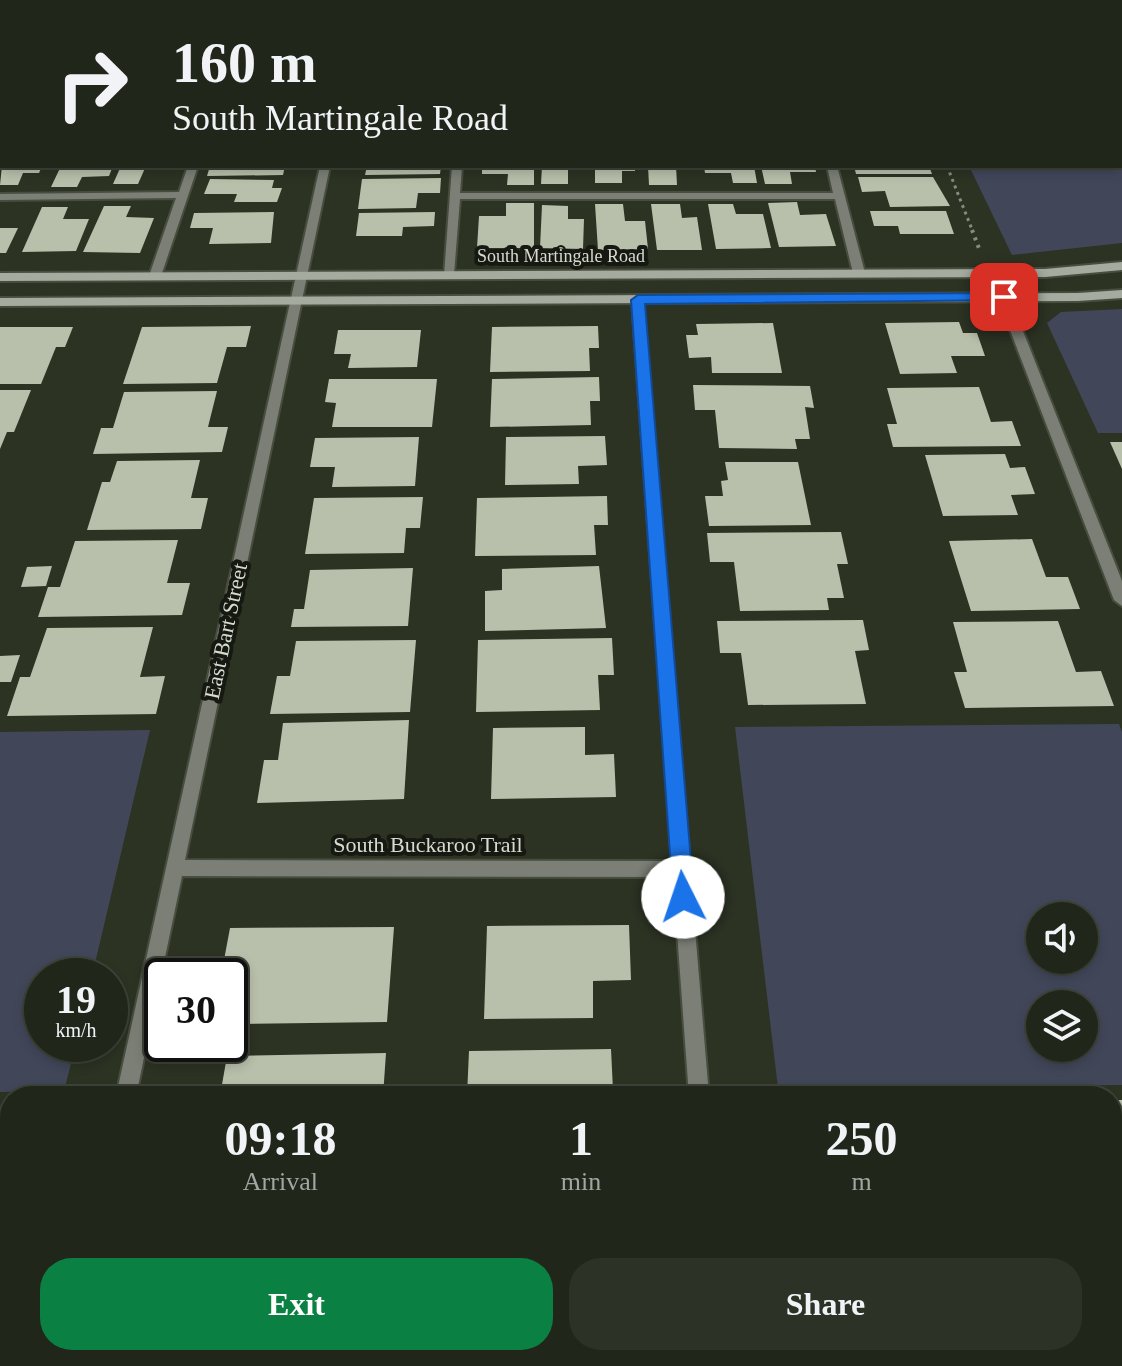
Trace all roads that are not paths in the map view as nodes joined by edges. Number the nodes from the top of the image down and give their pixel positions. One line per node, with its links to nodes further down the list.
1 (192, 168): 5 (street)
2 (325, 168): 13 (street, East Bart Street)
3 (457, 168): 6 (street)
4 (833, 168): 7 (street)
5 (183, 195): 8 (street); 14 (street)
6 (454, 196): 7 (street); 12 (street)
7 (840, 196): 10 (street)
8 (0, 197)
9 (1122, 266): 11 (street, South Martingale Road)
10 (859, 273): 11 (street, South Martingale Road); 12 (street, South Martingale Road)
11 (994, 273): 17 (street)
12 (448, 274): 13 (street, South Martingale Road)
13 (301, 275): 14 (street, South Martingale Road); 20 (street, East Bart Street)
14 (155, 276): 15 (street, South Martingale Road)
15 (0, 277)
16 (1122, 294): 17 (street, South Martingale Road)
17 (1004, 297): 18 (street, South Martingale Road); 21 (street)
18 (638, 300): 20 (street, South Martingale Road); 23 (street)
19 (0, 302): 20 (street, South Martingale Road)
20 (296, 302): 22 (street, East Bart Street)
21 (1122, 600)
22 (174, 868): 23 (street, South Buckaroo Trail); 24 (street, East Bart Street)
23 (681, 869): 25 (street)
24 (128, 1086)
25 (698, 1086)

